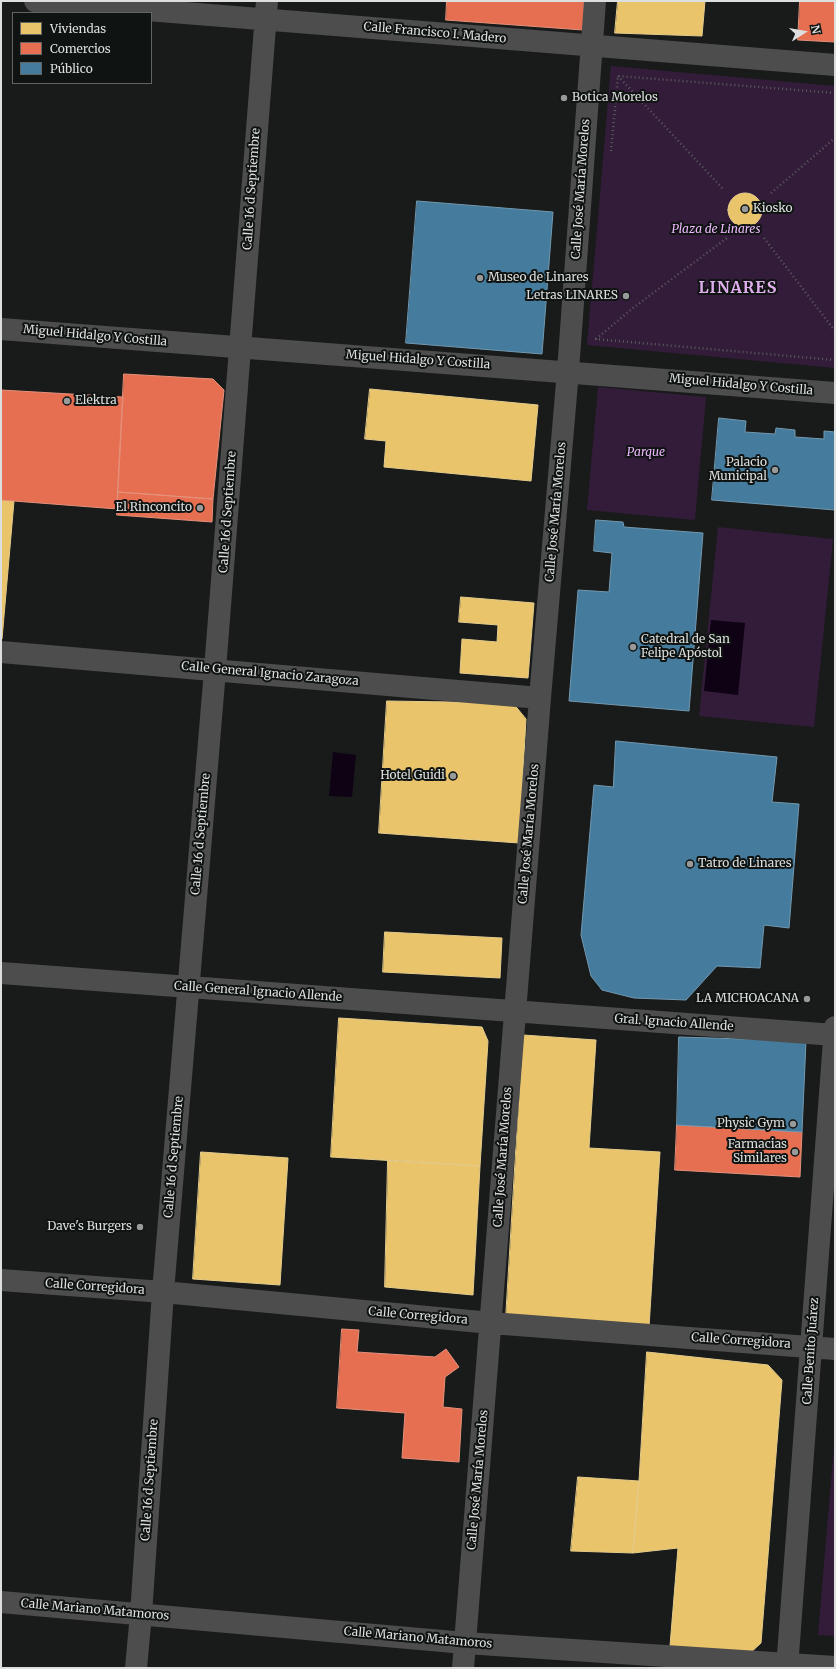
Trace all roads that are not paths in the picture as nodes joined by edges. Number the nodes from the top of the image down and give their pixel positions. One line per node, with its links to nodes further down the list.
1 (35, 1): 3 (street, Calle Francisco I. Madero)
2 (595, 1): 4 (street, Calle José María Morelos)
3 (266, 10): 4 (street, Calle Francisco I. Madero); 7 (street, Calle 16 d Septiembre)
4 (591, 46): 5 (street, Calle Francisco I. Madero); 8 (street, Calle José María Morelos)
5 (835, 65)
6 (1, 328): 7 (street, Miguel Hidalgo Y Costilla)
7 (240, 347): 8 (street, Miguel Hidalgo Y Costilla); 11 (street, Calle 16 d Septiembre)
8 (568, 371): 9 (street, Miguel Hidalgo Y Costilla); 12 (street, Calle José María Morelos)
9 (835, 393)
10 (1, 652): 11 (street, Calle General Ignacio Zaragoza)
11 (216, 670): 12 (street, Calle General Ignacio Zaragoza); 14 (street, Calle 16 d Septiembre)
12 (540, 698): 15 (street, Calle José María Morelos)
13 (1, 973): 14 (street, Calle General Ignacio Allende)
14 (188, 987): 15 (street, Calle General Ignacio Allende); 18 (street, Calle 16 d Septiembre)
15 (514, 1011): 16 (street, Gral. Ignacio Allende); 19 (street, Calle José María Morelos)
16 (835, 1032): 20 (street, Calle Benito Juárez)
17 (1, 1280): 18 (street, Calle Corregidora)
18 (163, 1292): 19 (street, Calle Corregidora); 23 (street, Calle 16 d Septiembre)
19 (490, 1323): 20 (street, Calle Corregidora); 24 (street, Calle José María Morelos)
20 (811, 1346): 21 (street, Calle Corregidora); 25 (street, Calle Benito Juárez)
21 (835, 1349)
22 (1, 1602): 23 (street, Calle Mariano Matamoros)
23 (141, 1614): 24 (street, Calle Mariano Matamoros); 27 (street, Calle 16 d Septiembre)
24 (465, 1643): 25 (street, Calle Mariano Matamoros); 28 (street, Calle José María Morelos)
25 (787, 1666): 26 (street, Calle Mariano Matamoros)
26 (835, 1667)
27 (136, 1668)
28 (463, 1668)

